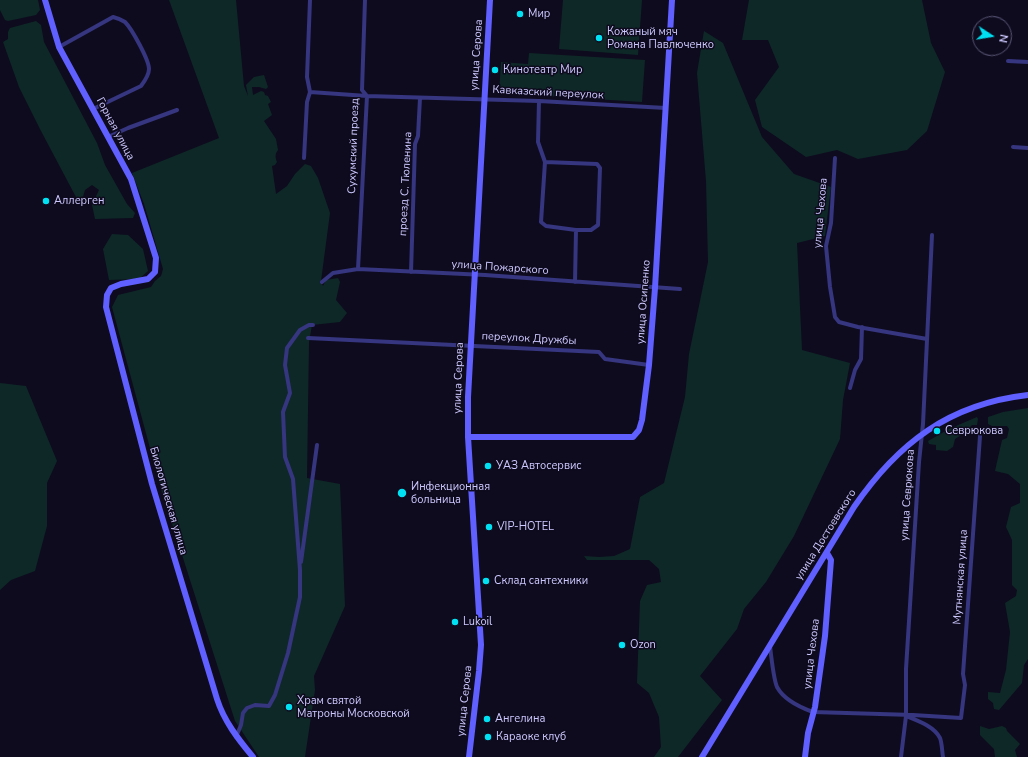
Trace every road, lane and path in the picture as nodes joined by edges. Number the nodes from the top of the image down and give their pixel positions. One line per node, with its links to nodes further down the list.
1 (45, 0): 6 (street, Горная улица)
2 (310, 0): 9 (street)
3 (365, 0): 10 (street, Сухумский проезд)
4 (490, 0): 12 (street, улица Серова)
5 (672, 0): 14 (street, улица Осипенко)
6 (59, 47): 15 (street, Горная улица); 15 (street)
7 (1008, 61): 8 (street)
8 (1028, 62)
9 (310, 92): 10 (street, Кавказский переулок); 20 (street)
10 (367, 96): 11 (street, Кавказский переулок); 25 (street, Сухумский проезд)
11 (420, 98): 12 (street, Кавказский переулок); 27 (street, проезд С. Тюленина)
12 (484, 99): 13 (street, Кавказский переулок); 28 (street, улица Серова)
13 (539, 101): 14 (street, Кавказский переулок); 22 (street)
14 (666, 108): 31 (street, улица Осипенко)
15 (93, 109): 17 (street, Горная улица)
16 (176, 110): 17 (street)
17 (108, 137): 26 (street, Горная улица)
18 (1013, 146): 19 (street)
19 (1028, 148)
20 (304, 158)
21 (835, 158): 34 (street, улица Чехова)
22 (545, 162): 23 (street); 23 (street)
23 (576, 230): 30 (street)
24 (932, 235): 36 (street, улица Севрюкова)
25 (358, 269): 27 (street, улица Пожарского); 29 (street, улица Пожарского)
26 (155, 272): 50 (street, Биологическая улица)
27 (411, 272): 28 (street, улица Пожарского)
28 (474, 275): 30 (street, улица Пожарского); 37 (street, улица Серова)
29 (322, 282)
30 (575, 282): 31 (street, улица Пожарского)
31 (655, 288): 32 (street, улица Пожарского); 38 (street, улица Осипенко)
32 (680, 289)
33 (313, 325): 46 (street)
34 (862, 328): 36 (street); 39 (street)
35 (308, 338): 37 (street, переулок Дружбы)
36 (928, 339): 41 (street, улица Севрюкова)
37 (470, 345): 38 (street, переулок Дружбы); 43 (street, улица Серова)
38 (649, 365): 43 (street, улица Осипенко)
39 (850, 388)
40 (1028, 394): 41 (street, улица Достоевского)
41 (922, 434): 45 (street, улица Достоевского); 49 (street, улица Севрюкова)
42 (980, 436): 49 (street, Мутнянская улица)
43 (468, 437): 52 (street, улица Серова)
44 (317, 445): 46 (street)
45 (827, 554): 47 (street, улица Достоевского); 48 (street, улица Чехова)
46 (300, 570): 50 (street)
47 (770, 645): 48 (street); 53 (street, улица Достоевского)
48 (813, 712): 49 (street); 54 (street, улица Чехова)
49 (906, 716): 55 (street, улица Севрюкова); 56 (street)
50 (236, 736): 51 (street, Биологическая улица)
51 (253, 757)
52 (469, 757)
53 (702, 757)
54 (805, 757)
55 (901, 757)
56 (942, 757)

